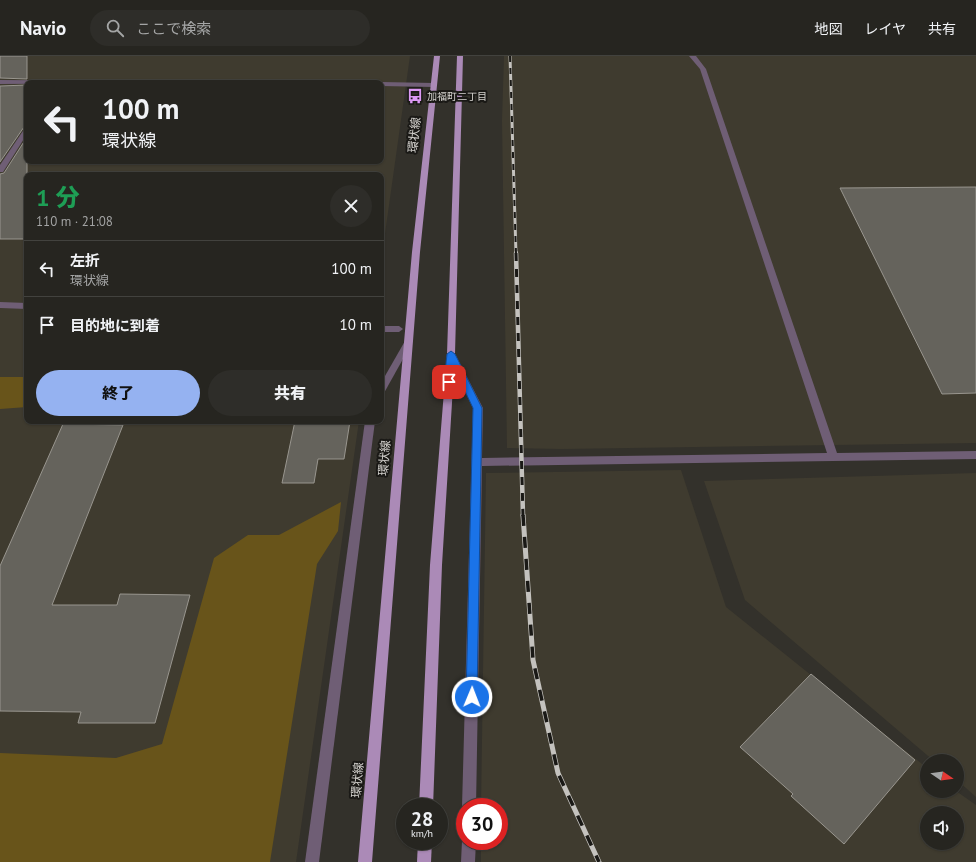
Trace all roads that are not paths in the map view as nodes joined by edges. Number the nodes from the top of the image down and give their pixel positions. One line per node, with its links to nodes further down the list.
1 (437, 56): 7 (main road, 環状線)
2 (460, 56): 15 (main road)
3 (692, 56): 19 (street)
4 (0, 82): 5 (street)
5 (24, 82)
6 (384, 84): 7 (street)
7 (434, 84): 14 (main road, 環状線)
8 (24, 134): 9 (street)
9 (0, 170)
10 (0, 305): 11 (street)
11 (24, 306)
12 (384, 329): 13 (street)
13 (399, 329)
14 (408, 341): 16 (street); 26 (main road, 環状線)
15 (451, 354): 20 (street); 21 (main road)
16 (384, 385)
17 (370, 424): 25 (street)
18 (976, 455): 19 (street)
19 (833, 457): 20 (street)
20 (476, 462): 22 (street)
21 (426, 798)
22 (470, 798)
23 (425, 850): 27 (main road)
24 (469, 850): 28 (street)
25 (312, 862)
26 (365, 862)
27 (424, 862)
28 (468, 862)

